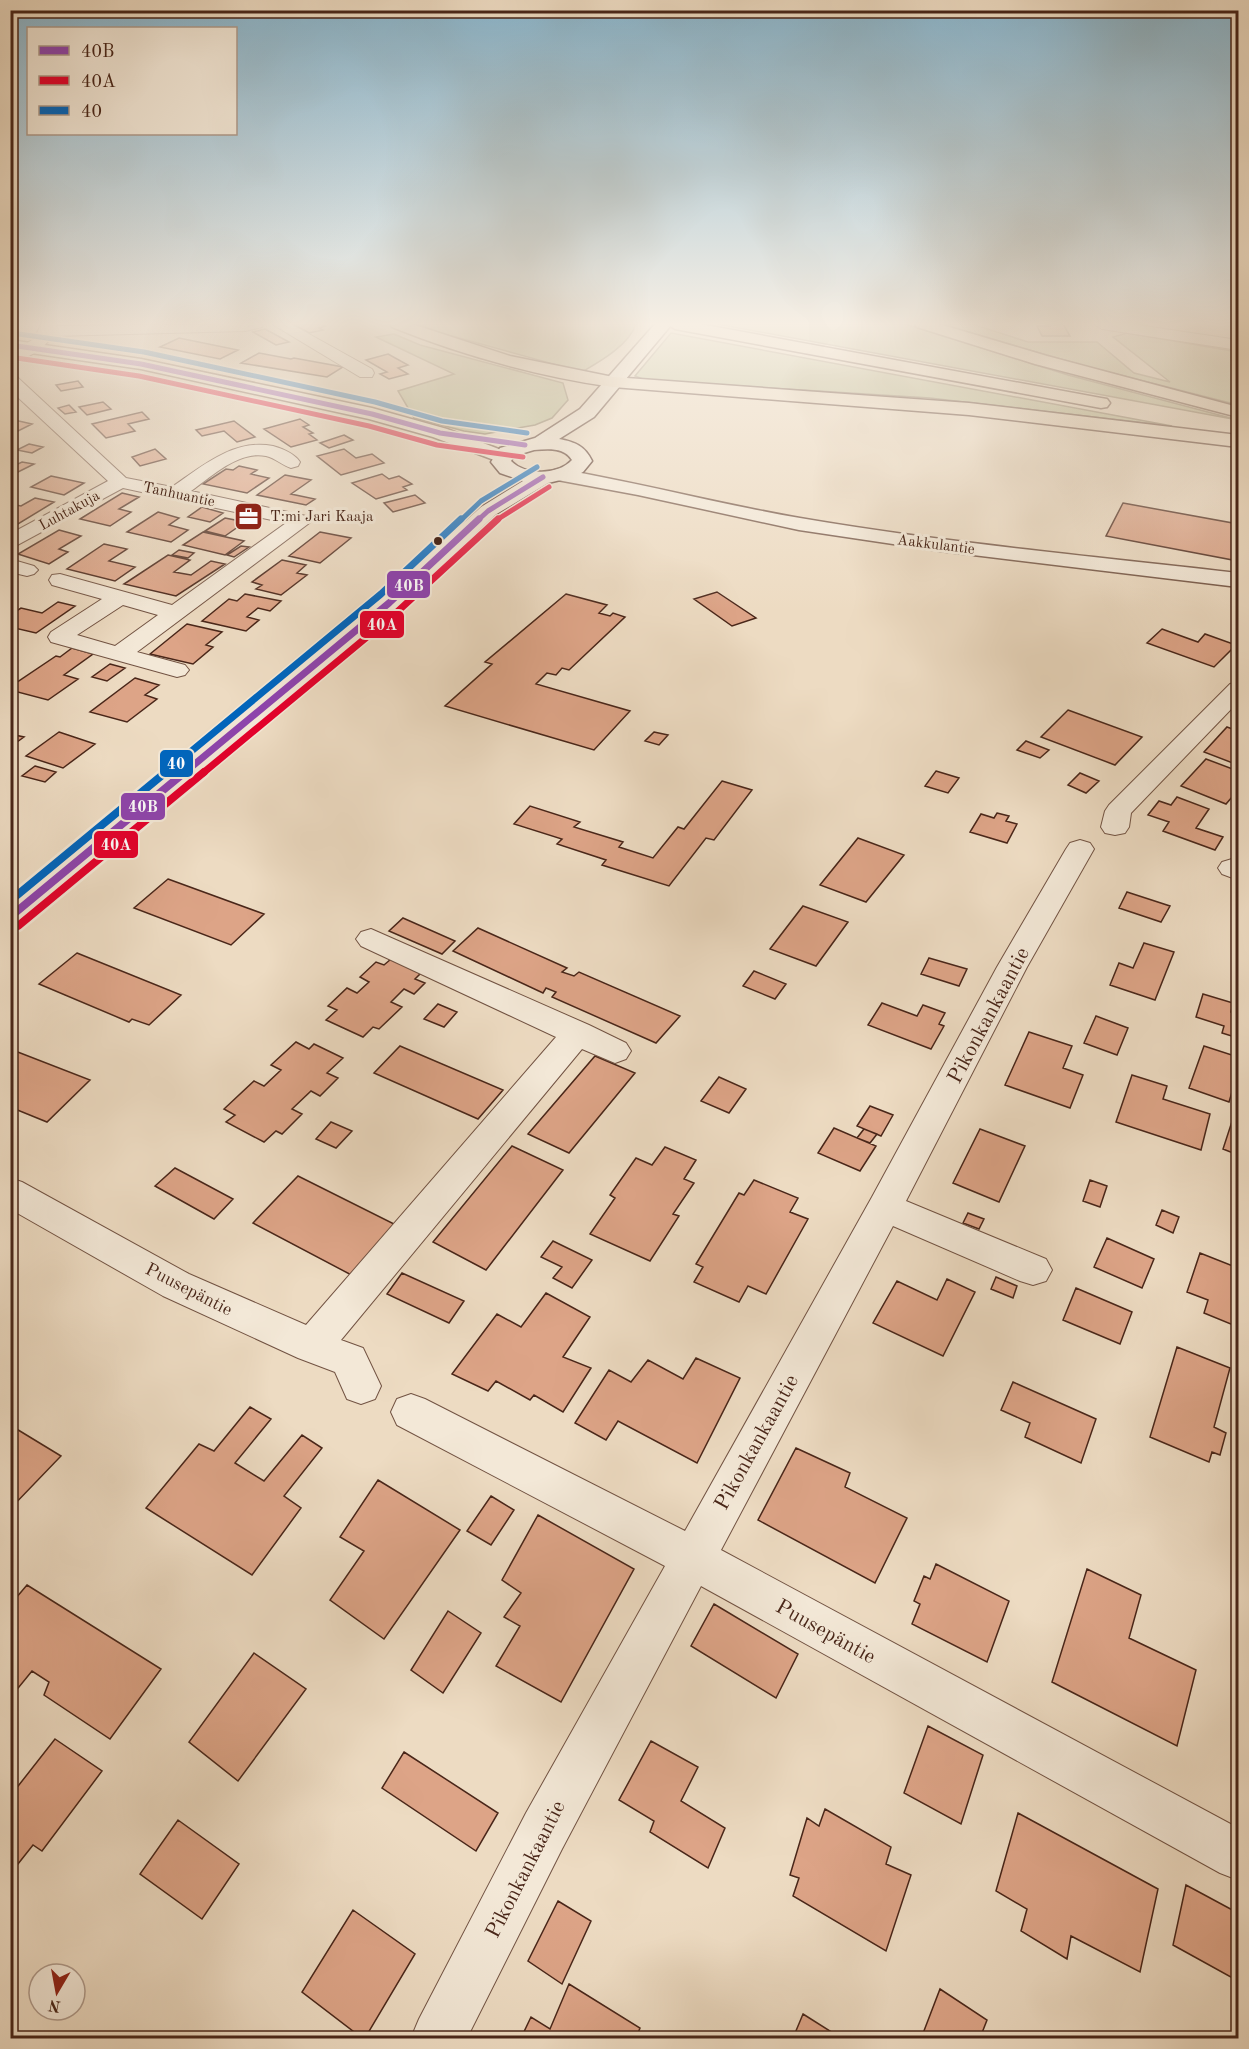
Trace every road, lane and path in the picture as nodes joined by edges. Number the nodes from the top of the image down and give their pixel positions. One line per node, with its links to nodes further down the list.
1 (53, 420): 15 (street, Tanhuantie)
2 (392, 420): 8 (street)
3 (575, 420): 10 (street)
4 (586, 420): 11 (street)
5 (1064, 420): 9 (highway)
6 (1193, 420): 7 (highway)
7 (1239, 428)
8 (440, 433): 10 (street, Aakkulantie); 13 (street, Aakkulantie)
9 (1239, 441)
10 (532, 444): 11 (street, Aakkulantie); 13 (street)
11 (579, 458): 14 (street); 16 (street, Aakkulantie)
12 (291, 462): 17 (street)
13 (503, 462): 14 (street, Aakkulantie); 18 (street)
14 (551, 476): 16 (street, Aakkulantie); 18 (street)
15 (120, 482): 17 (street, Tanhuantie); 19 (street, Luhtakuja)
16 (638, 489): 21 (street, Aakkulantie)
17 (176, 493): 23 (street, Tanhuantie)
18 (488, 510): 29 (street)
19 (13, 539)
20 (60, 580): 22 (street)
21 (1239, 580)
22 (120, 597): 23 (street); 24 (street)
23 (176, 613): 24 (street, Tanhuantie)
24 (119, 654): 25 (street)
25 (177, 670)
26 (1239, 689): 27 (street)
27 (1115, 827)
28 (1080, 849): 34 (street, Pikonkankaantie)
29 (10, 917)
30 (371, 939): 31 (street)
31 (578, 1033): 32 (street); 36 (street)
32 (615, 1051)
33 (10, 1192): 36 (street, Puusepäntie)
34 (885, 1207): 35 (street); 39 (street, Pikonkankaantie)
35 (1033, 1270)
36 (312, 1347): 37 (street, Puusepäntie)
37 (361, 1386)
38 (411, 1412): 39 (street, Puusepäntie)
39 (693, 1558): 40 (street, Puusepäntie); 41 (street, Pikonkankaantie)
40 (1239, 1855)
41 (438, 2038)

